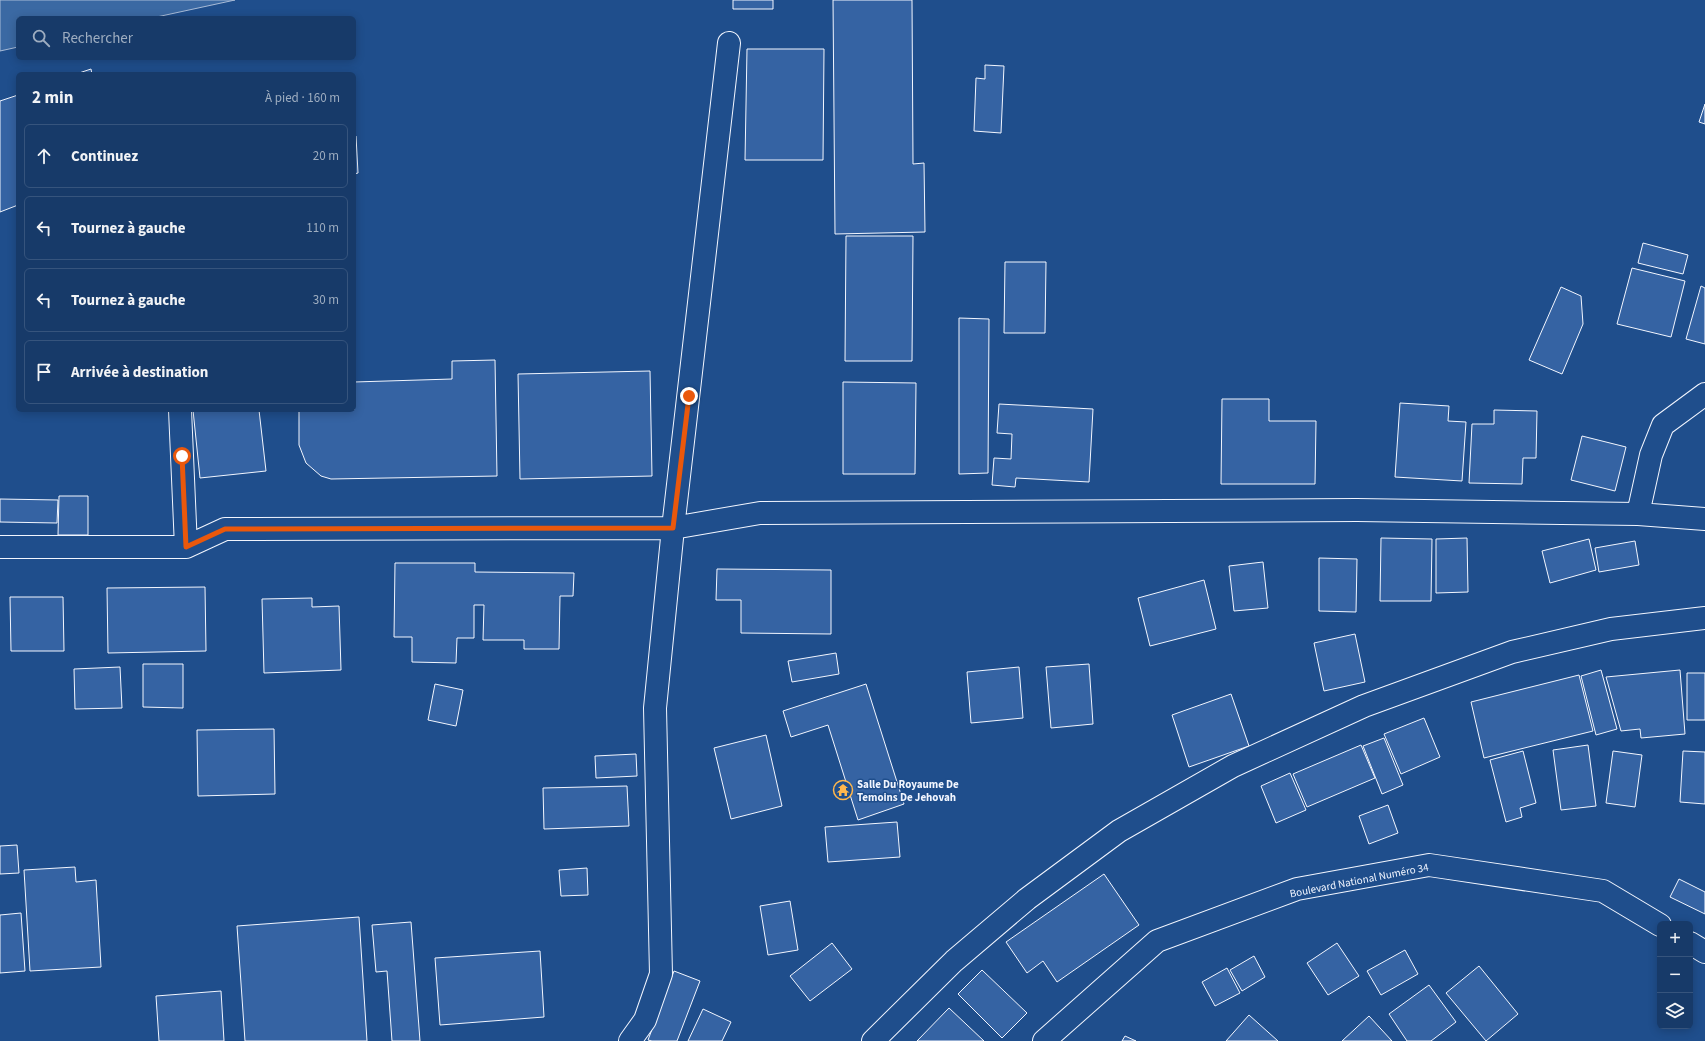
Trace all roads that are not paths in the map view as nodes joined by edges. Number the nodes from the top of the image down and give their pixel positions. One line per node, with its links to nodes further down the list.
1 (728, 43): 6 (main road)
2 (1705, 394): 4 (main road)
3 (180, 412): 8 (main road)
4 (1638, 514): 5 (main road); 6 (main road)
5 (1705, 519)
6 (673, 528): 8 (main road); 13 (main road)
7 (0, 547): 8 (main road)
8 (186, 547)
9 (1705, 618): 14 (main road)
10 (1657, 923): 15 (main road, Boulevard National Numéro 34)
11 (1693, 945): 12 (main road)
12 (1705, 952)
13 (630, 1041)
14 (873, 1041)
15 (1044, 1041)

